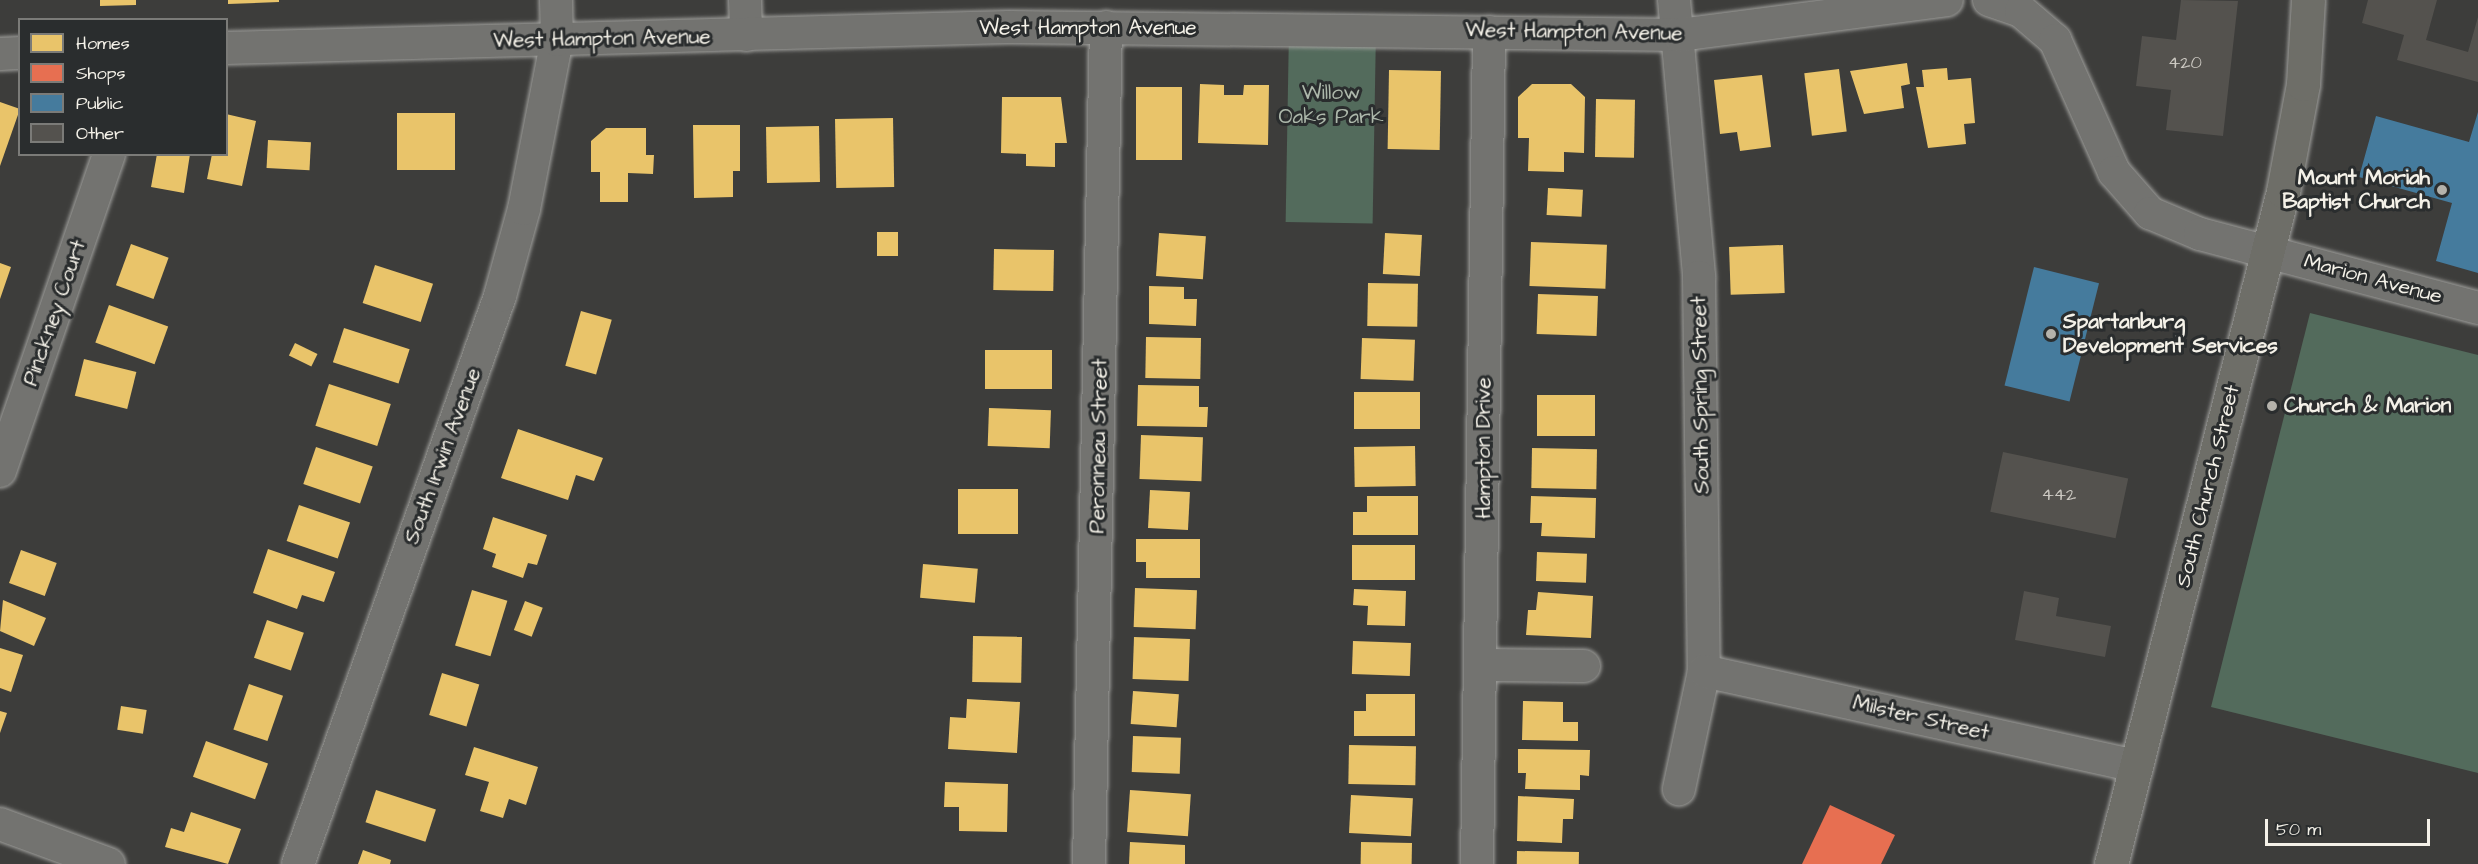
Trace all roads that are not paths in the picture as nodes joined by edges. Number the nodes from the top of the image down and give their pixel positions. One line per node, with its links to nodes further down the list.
1 (556, 0): 11 (street, South Irwin Avenue)
2 (745, 0): 9 (street)
3 (1674, 0): 10 (street, South Spring Street)
4 (1947, 0): 10 (street, West Hampton Avenue)
5 (1989, 0): 16 (street)
6 (2308, 0): 16 (main road, South Church Street)
7 (1106, 27): 8 (street, West Hampton Avenue); 9 (street, West Hampton Avenue); 27 (street, Peronneau Street)
8 (1489, 32): 10 (street, West Hampton Avenue); 19 (street, Hampton Drive)
9 (746, 35): 11 (street, West Hampton Avenue)
10 (1679, 35): 21 (street, South Spring Street)
11 (557, 40): 12 (street, West Hampton Avenue); 26 (street, South Irwin Avenue)
12 (228, 48)
13 (18, 53): 14 (street)
14 (0, 54)
15 (108, 156): 18 (street, Pinckney Court)
16 (2268, 251): 17 (street, Marion Avenue); 22 (main road, South Church Street)
17 (2478, 308)
18 (0, 471)
19 (1482, 665): 20 (street); 28 (street, Hampton Drive)
20 (1584, 666)
21 (1704, 671): 22 (street, Milster Street); 23 (street, South Spring Street)
22 (2137, 766): 29 (main road, South Church Street)
23 (1679, 789)
24 (0, 824): 25 (street)
25 (109, 864)
26 (298, 864)
27 (1089, 864)
28 (1477, 864)
29 (2111, 864)

